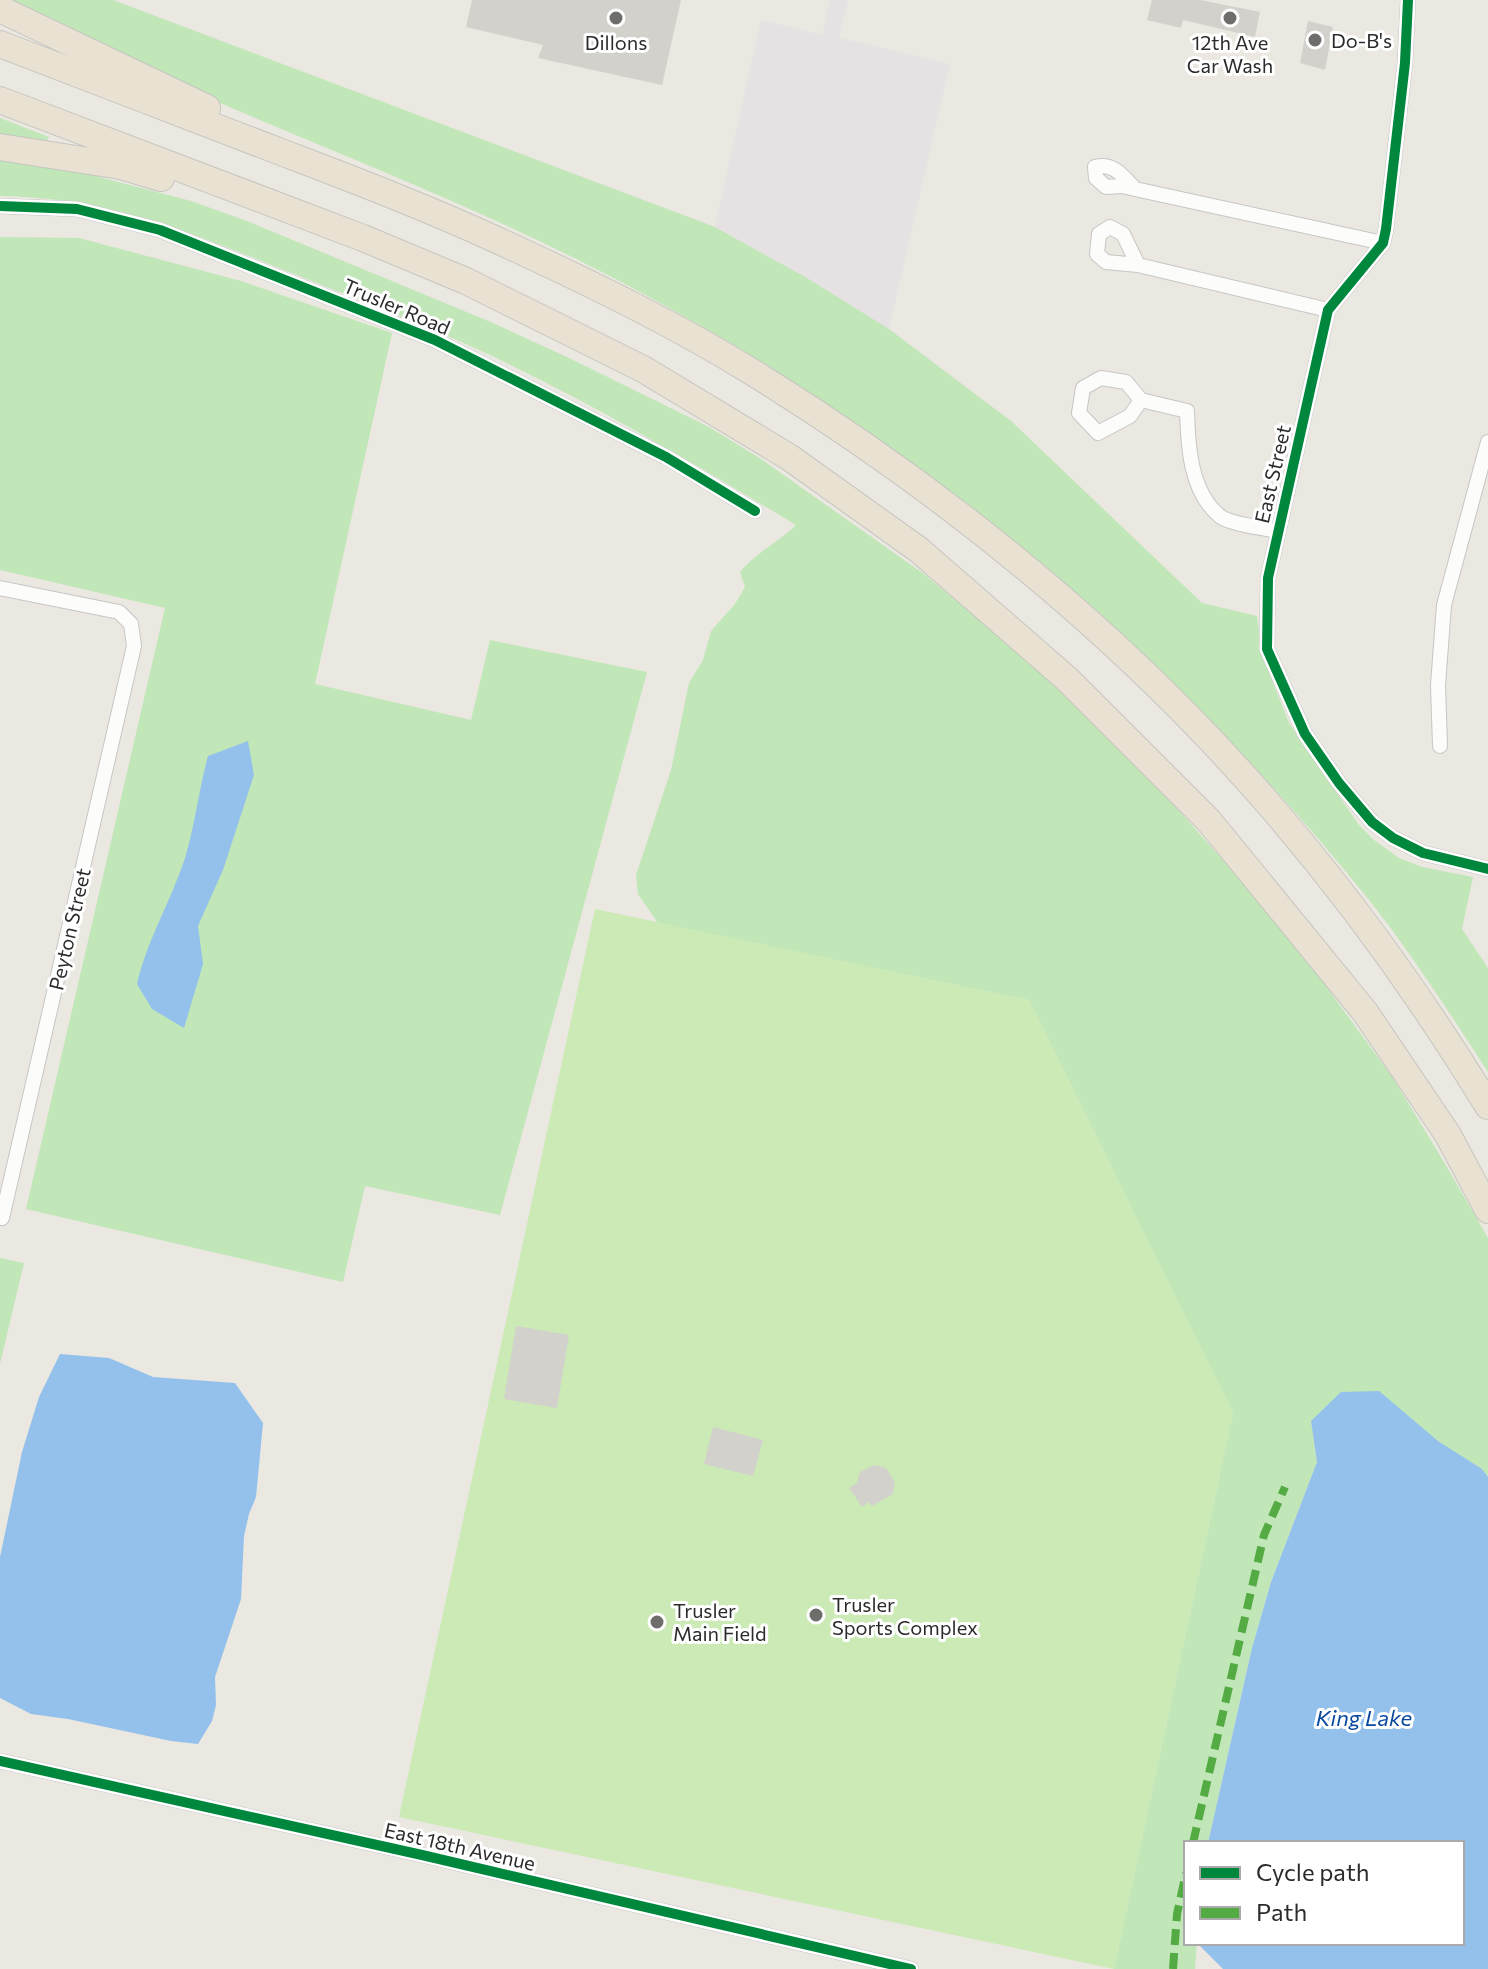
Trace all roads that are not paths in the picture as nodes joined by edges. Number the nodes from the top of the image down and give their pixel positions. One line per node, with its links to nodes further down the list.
1 (1408, 0): 10 (street)
2 (0, 9): 6 (highway)
3 (0, 44): 6 (highway)
4 (0, 100): 9 (highway)
5 (0, 147): 9 (highway)
6 (368, 186): 20 (highway)
7 (1135, 189): 10 (street)
8 (0, 206): 15 (street, Trusler Road)
9 (363, 238): 21 (highway)
10 (1383, 243): 12 (street, East Street)
11 (1138, 265): 12 (street)
12 (1328, 310): 16 (street, East Street)
13 (1141, 400): 13 (street); 16 (street)
14 (1488, 442): 18 (street)
15 (755, 511)
16 (1277, 531): 19 (street, East Street)
17 (0, 588): 22 (street, Peyton Street)
18 (1440, 746)
19 (1488, 869)
20 (1488, 1106)
21 (1488, 1210)
22 (2, 1218)
23 (0, 1761): 24 (street, East 18th Avenue)
24 (911, 1969)

